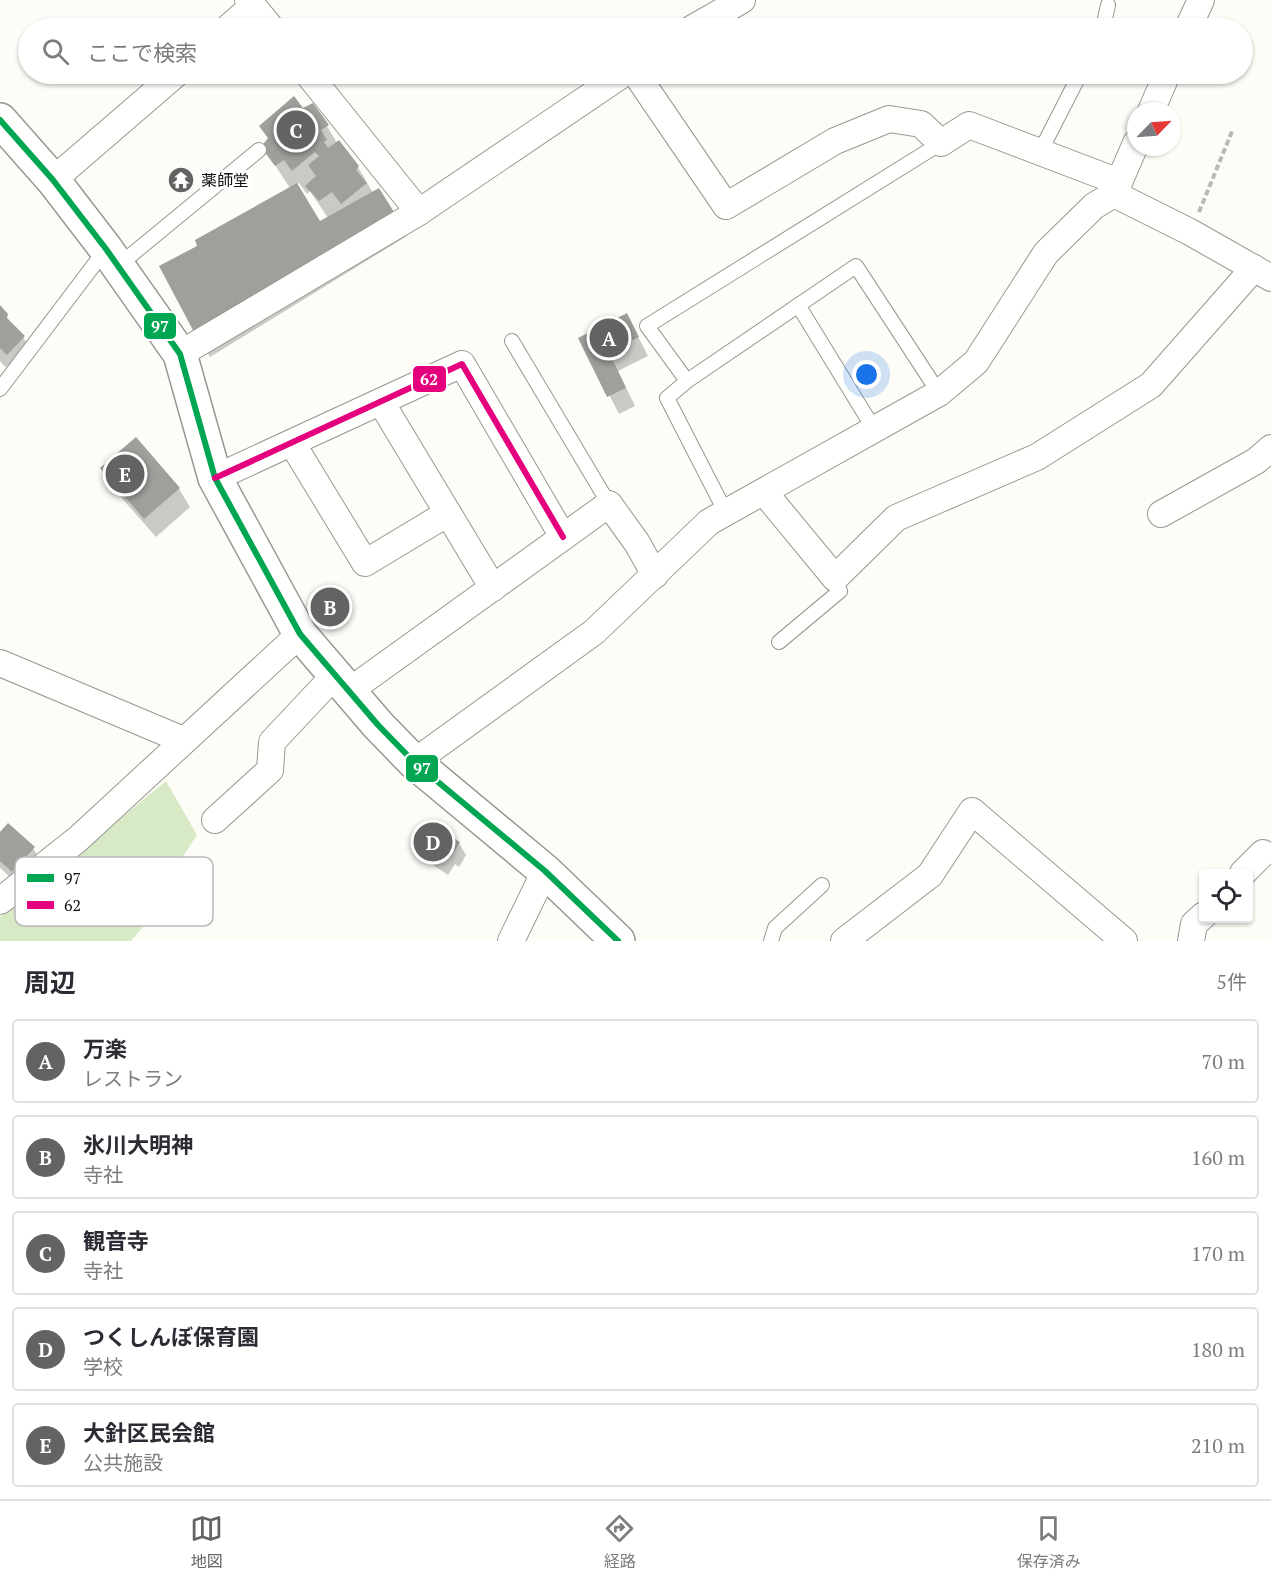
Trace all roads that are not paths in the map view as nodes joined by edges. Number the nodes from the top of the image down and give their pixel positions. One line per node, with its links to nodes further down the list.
1 (742, 0): 7 (street)
2 (1201, 0): 9 (street)
3 (251, 3): 5 (street); 6 (street)
4 (1108, 5): 8 (lane)
5 (237, 18)
6 (263, 18)
7 (710, 18)
8 (1105, 18)
9 (1193, 18)
10 (164, 84): 22 (street)
11 (316, 84): 24 (street)
12 (607, 84): 24 (street)
13 (643, 84): 18 (street)
14 (1075, 84): 20 (lane)
15 (1162, 84): 16 (street)
16 (1154, 102)
17 (0, 120): 22 (street)
18 (941, 142): 20 (street); 31 (lane)
19 (259, 150): 25 (lane)
20 (1039, 154): 23 (street)
21 (1130, 156): 23 (street)
22 (53, 180): 25 (street)
23 (1116, 188): 26 (street); 33 (street)
24 (418, 212): 29 (street)
25 (112, 257): 29 (street); 30 (lane)
26 (1263, 273): 46 (street)
27 (798, 305): 31 (lane); 33 (lane); 35 (lane)
28 (512, 341): 40 (lane)
29 (180, 354): 38 (street)
30 (5, 369): 32 (lane)
31 (687, 381): 42 (lane)
32 (0, 388)
33 (939, 393): 35 (street)
34 (381, 402): 36 (street); 41 (street); 44 (street)
35 (874, 429): 39 (street)
36 (292, 443): 38 (street); 41 (street)
37 (1271, 448): 43 (street)
38 (215, 478): 48 (street)
39 (764, 492): 42 (street); 46 (street)
40 (609, 504): 44 (street); 45 (street)
41 (448, 513): 47 (street)
42 (726, 513): 45 (street)
43 (1161, 514)
44 (563, 537): 47 (street)
45 (655, 575): 53 (street)
46 (835, 578): 49 (lane)
47 (493, 588): 51 (street)
48 (300, 634): 51 (street); 52 (street)
49 (779, 642)
50 (0, 663): 52 (street)
51 (342, 683): 53 (street); 54 (street)
52 (183, 740): 56 (street)
53 (414, 762): 58 (street)
54 (215, 820)
55 (1263, 853): 57 (street)
56 (55, 857)
57 (1247, 869)
58 (545, 871): 63 (street); 64 (street)
59 (822, 885): 65 (lane)
60 (15, 889): 61 (street)
61 (0, 901)
62 (1199, 919): 68 (street)
63 (611, 938)
64 (511, 941)
65 (771, 941)
66 (844, 941): 67 (street)
67 (1124, 941)
68 (1191, 941)

